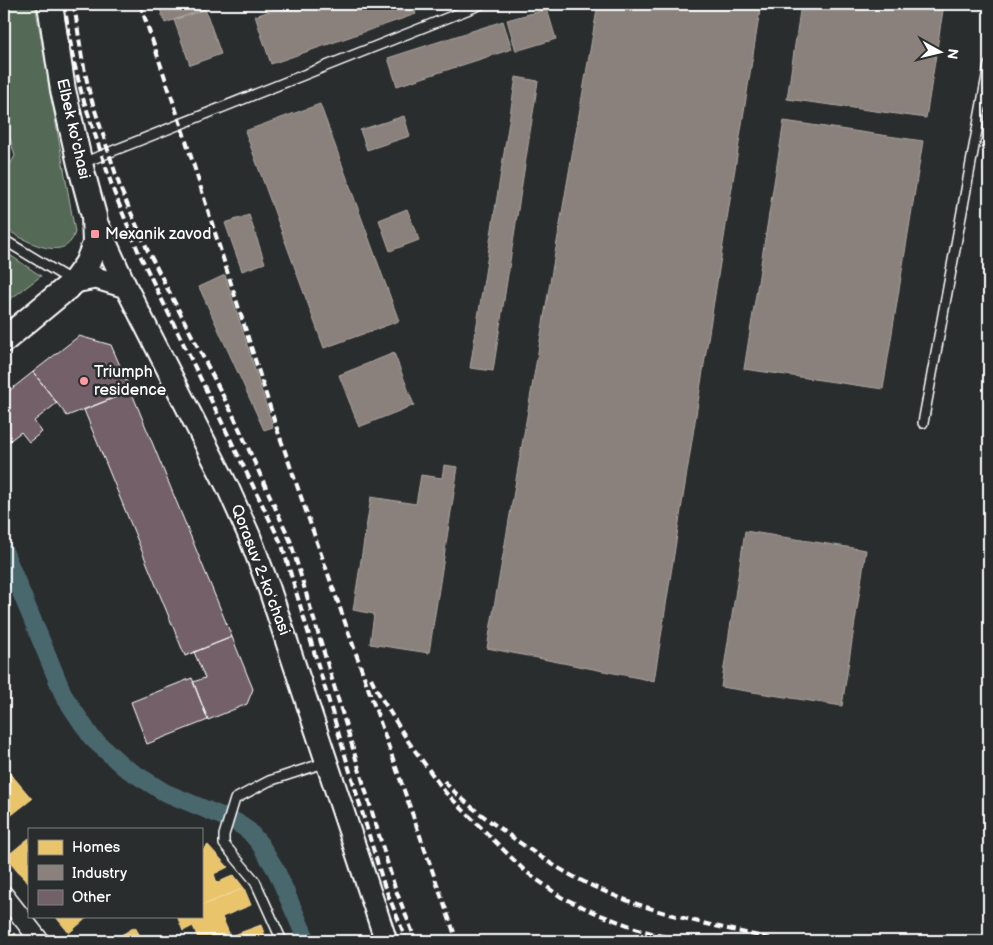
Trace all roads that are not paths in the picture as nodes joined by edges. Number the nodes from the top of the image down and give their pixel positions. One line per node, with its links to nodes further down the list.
1 (50, 4): 4 (main road, Elbek ko'chasi)
2 (482, 4): 4 (lane)
3 (989, 64): 10 (lane)
4 (80, 164): 5 (main road, Elbek ko'chasi)
5 (94, 216): 7 (main road, Elbek ko'chasi); 8 (street, Qorasuv 2-koʻchasi)
6 (4, 240): 7 (lane)
7 (74, 282): 8 (street); 9 (main road)
8 (126, 286): 11 (street, Qorasuv 2-koʻchasi)
9 (4, 339)
10 (922, 423)
11 (327, 762): 14 (lane); 15 (street, Qorasuv 2-koʻchasi)
12 (4, 895): 13 (street)
13 (40, 941)
14 (282, 941)
15 (386, 941)

